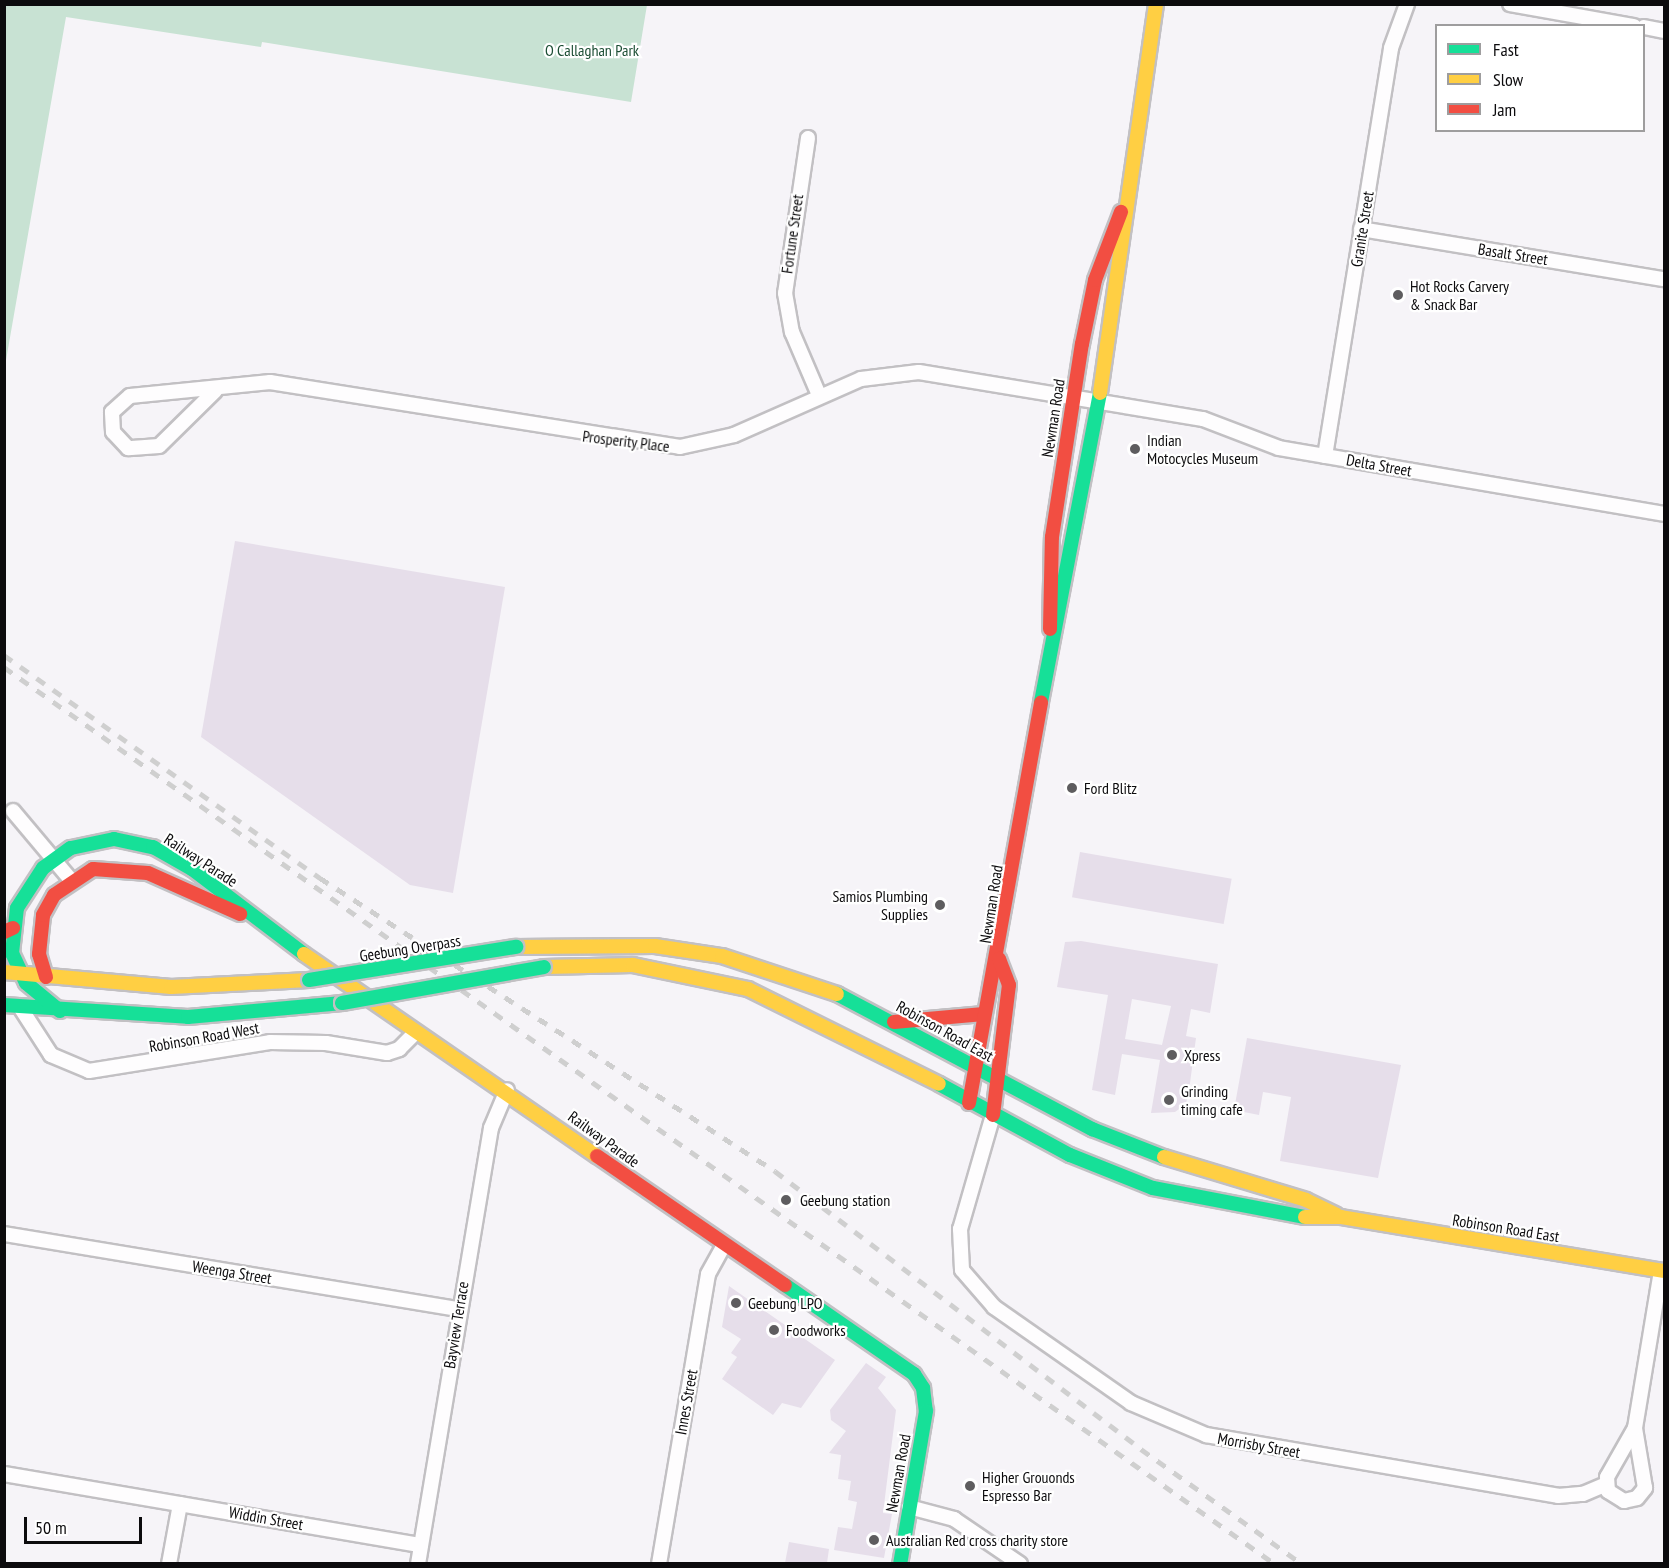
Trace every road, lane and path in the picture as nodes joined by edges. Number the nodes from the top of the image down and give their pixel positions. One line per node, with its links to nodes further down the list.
1 (1156, 4): 8 (main road, Newman Road)
2 (1407, 4): 9 (street, Granite Street)
3 (1510, 4): 4 (street)
4 (1623, 24)
5 (1645, 27): 6 (street)
6 (1665, 31)
7 (808, 138): 12 (street, Fortune Street)
8 (1124, 207): 13 (main road, Newman Road); 14 (main road, Newman Road)
9 (1361, 229): 10 (street, Basalt Street); 15 (street, Granite Street)
10 (1665, 279)
11 (215, 391): 11 (street, Prosperity Place); 12 (street, Prosperity Place)
12 (819, 395): 13 (street, Prosperity Place)
13 (1074, 397): 14 (street, Prosperity Place); 17 (main road, Newman Road)
14 (1099, 401): 15 (street, Delta Street); 17 (main road, Newman Road)
15 (1325, 456): 16 (street, Delta Street)
16 (1665, 514)
17 (1051, 641): 24 (main road, Newman Road)
18 (13, 812): 19 (street)
19 (54, 859): 20 (street); 21 (main road, Railway Parade); 22 (main road, Railway Parade)
20 (71, 880): 21 (main road, Railway Parade); 27 (main road, Railway Parade)
21 (260, 923): 34 (main road, Railway Parade)
22 (9, 930): 26 (main road, Railway Parade)
23 (516, 947): 27 (main road, Geebung Overpass, bridge); 33 (main road, Robinson Road East)
24 (999, 958): 32 (main road, Newman Road); 36 (main road, Newman Road)
25 (4, 972): 26 (main road)
26 (20, 974): 27 (main road); 31 (main road)
27 (46, 977)
28 (342, 1003): 31 (main road, Robinson Road West); 38 (main road, Robinson Road East, bridge)
29 (4, 1005): 30 (main road, Robinson Road West)
30 (20, 1007): 31 (main road, Robinson Road West); 34 (street, Robinson Road West)
31 (60, 1011)
32 (984, 1014): 33 (main road); 35 (main road, Newman Road)
33 (894, 1022): 35 (main road, Robinson Road East)
34 (416, 1032): 37 (main road, Railway Parade)
35 (975, 1066): 36 (main road, Robinson Road East); 38 (main road, Newman Road)
36 (998, 1080): 39 (main road, Newman Road); 40 (main road, Robinson Road East)
37 (507, 1090): 42 (main road, Railway Parade); 45 (street, Bayview Terrace)
38 (969, 1102): 39 (main road, Robinson Road East)
39 (993, 1115): 40 (main road, Robinson Road East); 43 (street, Newman Road)
40 (1341, 1217): 44 (main road, Robinson Road East)
41 (4, 1234): 45 (street, Weenga Street)
42 (724, 1245): 46 (main road, Railway Parade); 55 (street, Innes Street)
43 (962, 1270): 49 (street, Morrisby Street)
44 (1663, 1271): 47 (street)
45 (459, 1309): 52 (street, Bayview Terrace)
46 (923, 1388): 51 (main road, Newman Road)
47 (1635, 1428): 49 (street); 49 (street)
48 (4, 1474): 50 (street, Widdin Street)
49 (1606, 1484)
50 (180, 1504): 52 (street, Widdin Street); 53 (street)
51 (909, 1507): 56 (main road, Newman Road); 57 (street)
52 (421, 1545): 54 (street, Bayview Terrace)
53 (170, 1563)
54 (418, 1563)
55 (659, 1563)
56 (900, 1563)
57 (1020, 1563)

